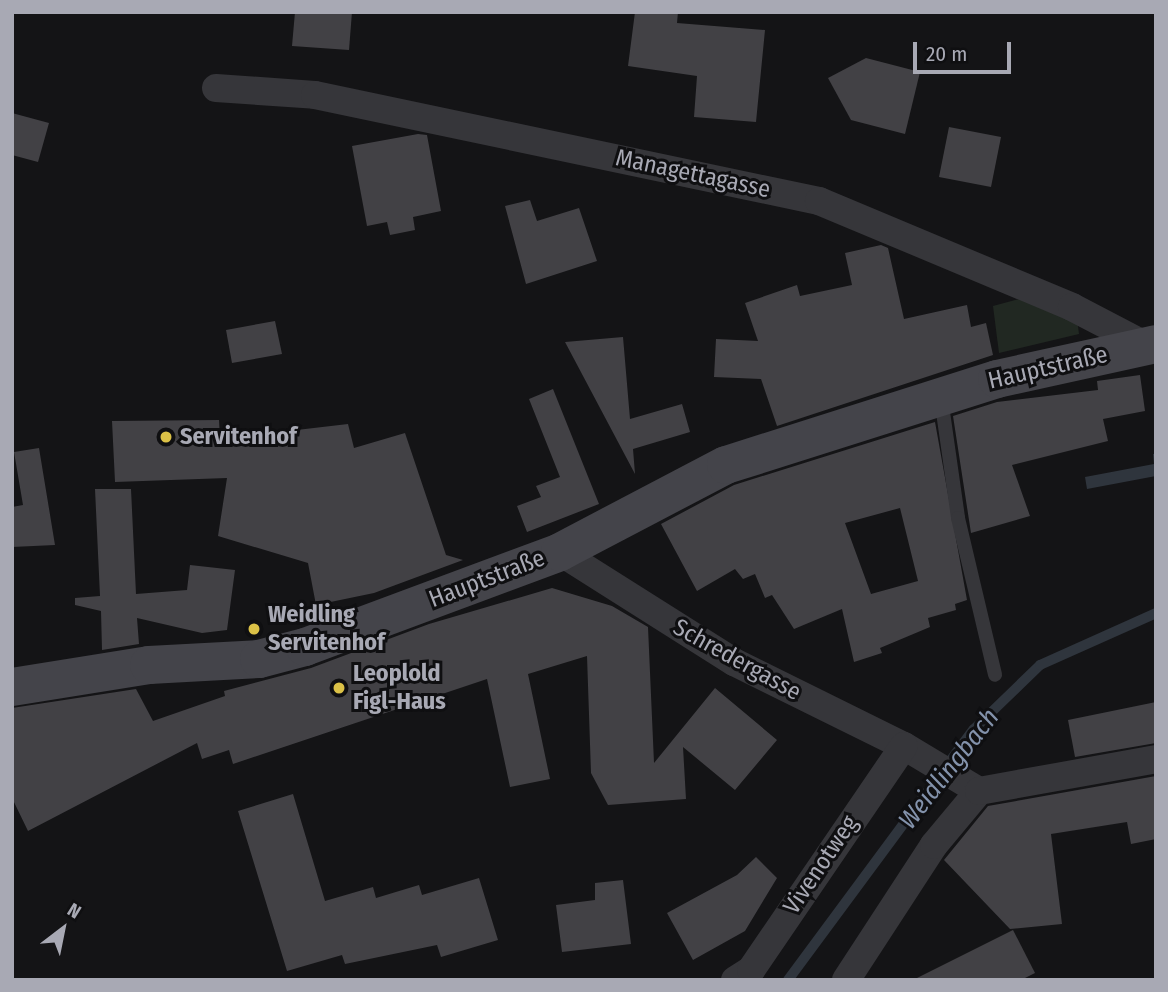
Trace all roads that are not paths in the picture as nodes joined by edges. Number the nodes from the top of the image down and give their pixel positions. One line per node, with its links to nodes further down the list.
1 (216, 88): 2 (street, Managettagasse)
2 (1150, 345): 3 (main road, Hauptstraße)
3 (940, 397): 4 (main road, Hauptstraße); 5 (lane)
4 (560, 552): 6 (main road, Hauptstraße); 7 (street, Schredergasse)
5 (995, 675)
6 (12, 687)
7 (913, 751): 9 (street, Schredergasse); 10 (street, Vivenotweg)
8 (1156, 759): 9 (street)
9 (968, 785): 11 (street)
10 (735, 980)
11 (846, 980)

